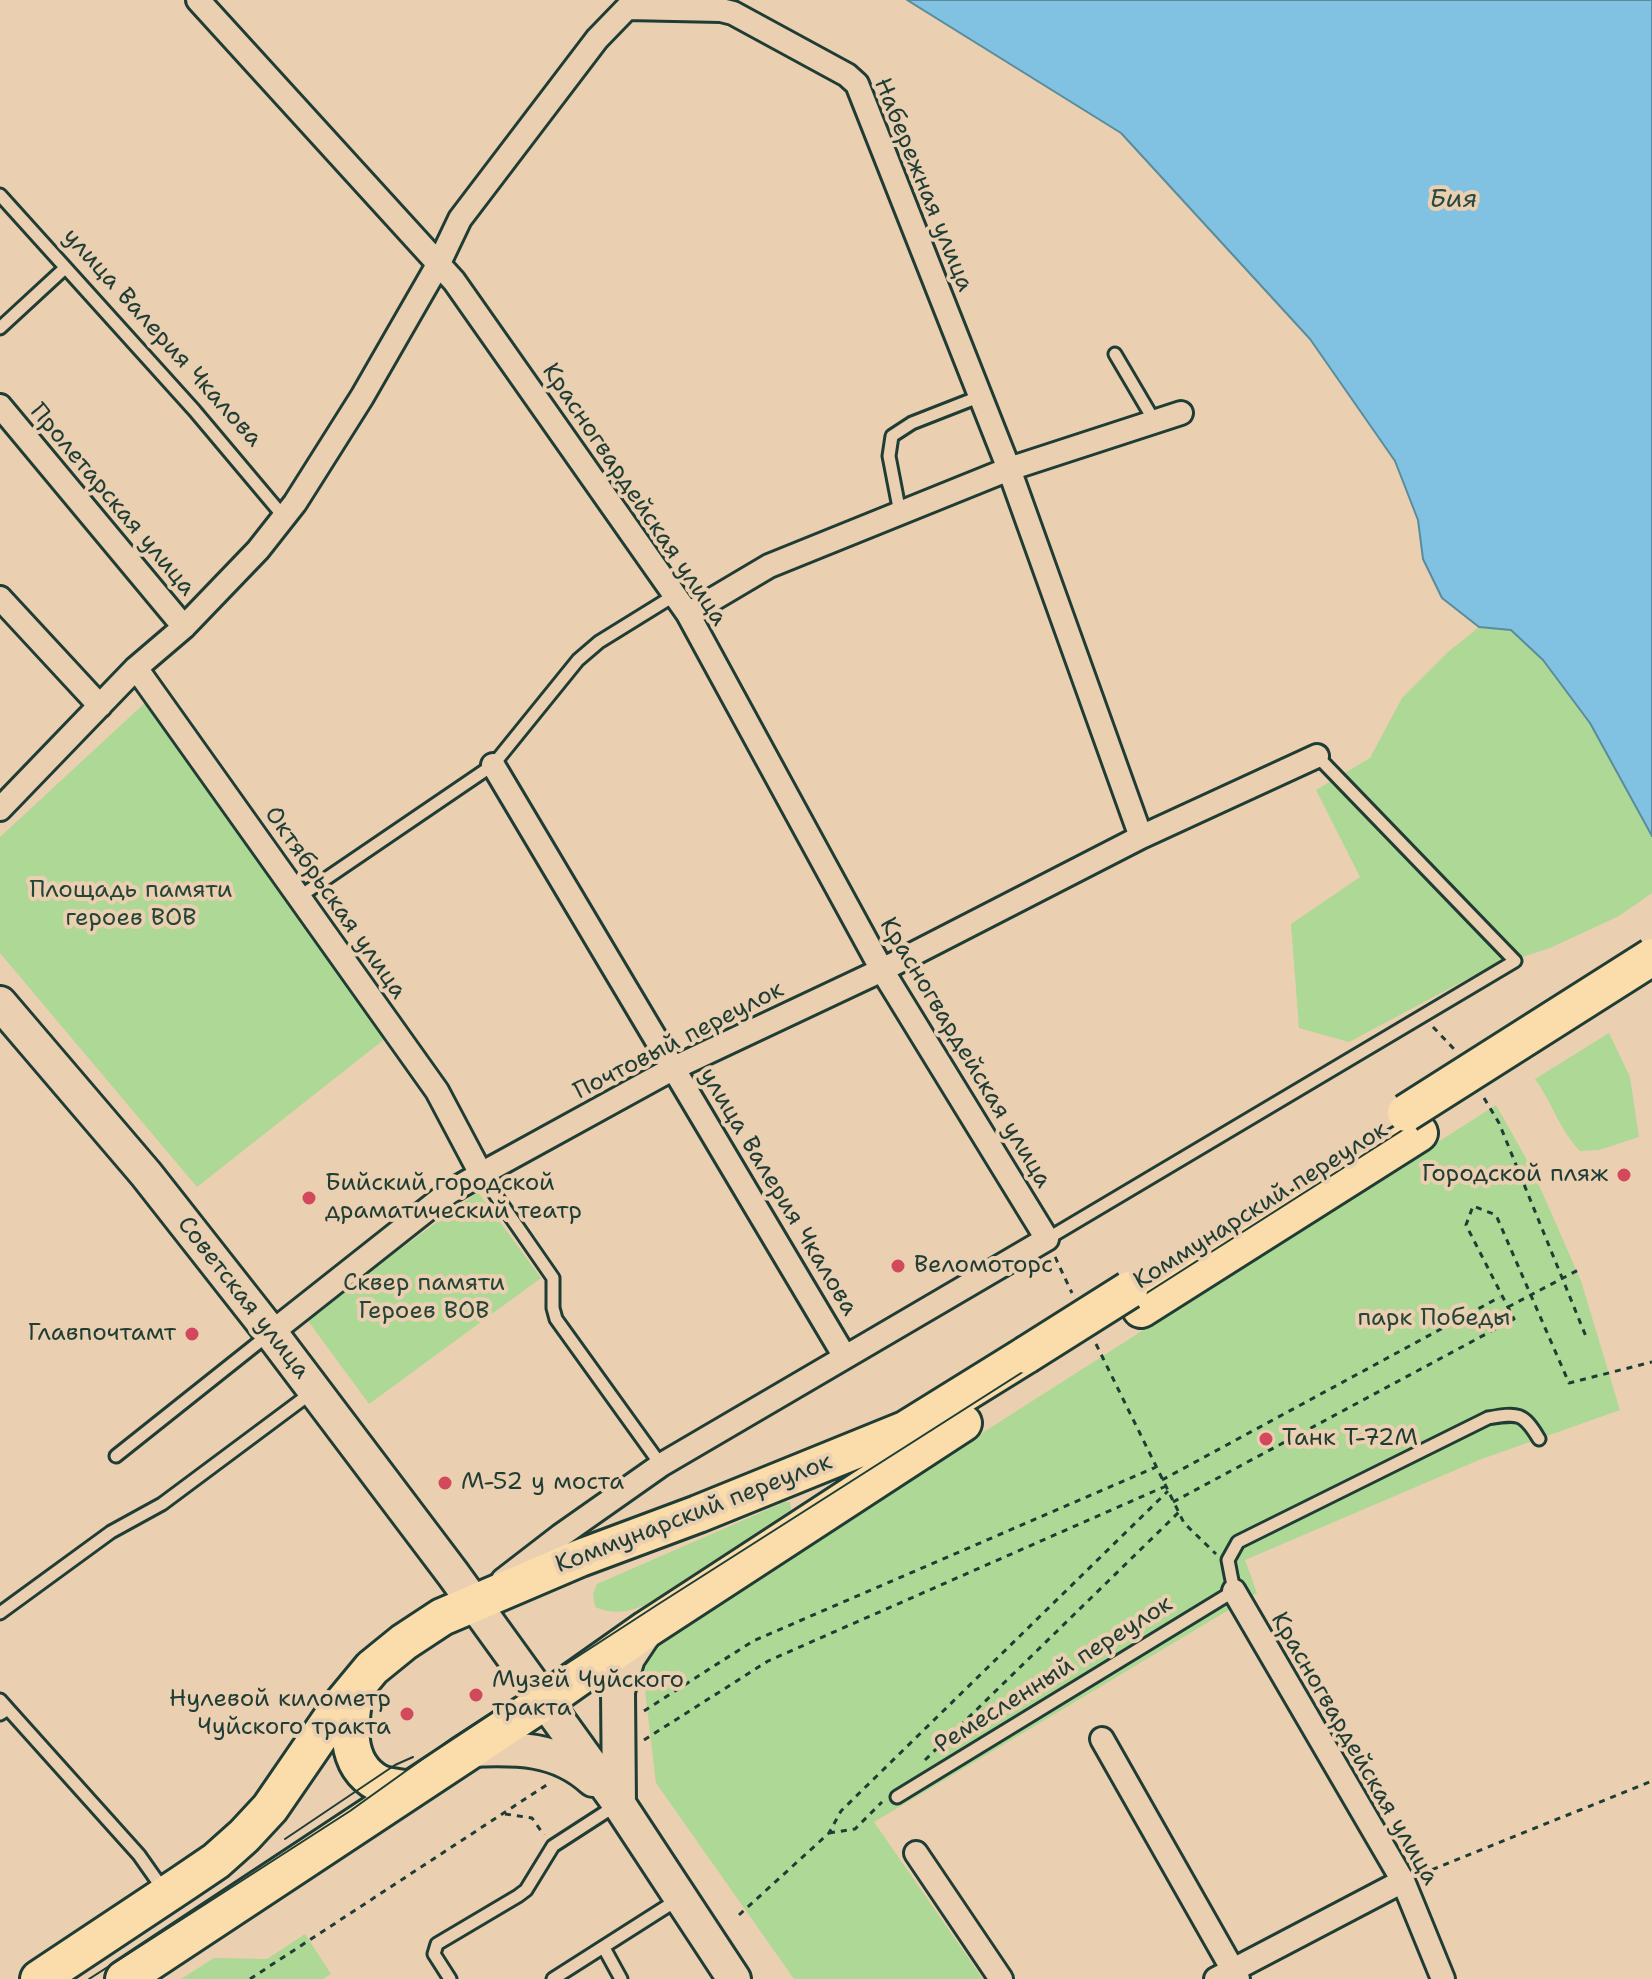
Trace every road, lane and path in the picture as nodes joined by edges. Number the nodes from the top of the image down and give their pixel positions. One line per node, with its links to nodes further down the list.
1 (198, 0): 3 (street, Красногвардейская улица)
2 (0, 195): 4 (lane, улица Валерия Чкалова)
3 (439, 263): 7 (street, Набережная улица); 13 (street, Набережная улица); 15 (street, Красногвардейская улица)
4 (65, 268): 5 (lane); 13 (lane, улица Валерия Чкалова)
5 (0, 328)
6 (1115, 354): 10 (lane)
7 (981, 396): 11 (street, Набережная улица); 12 (lane)
8 (0, 406): 16 (street, Пролетарская улица)
9 (1181, 413): 10 (street)
10 (1155, 422): 11 (street)
11 (1009, 469): 12 (street); 22 (street, Набережная улица)
12 (900, 513): 15 (street)
13 (284, 517): 16 (street, Набережная улица)
14 (0, 598): 18 (street)
15 (682, 605): 20 (lane); 25 (street, Красногвардейская улица)
16 (184, 627): 17 (street, Набережная улица)
17 (136, 668): 18 (street, Набережная улица); 23 (street, Октябрьская улица)
18 (100, 706): 21 (street, Набережная улица)
19 (1317, 756): 22 (street, Почтовый переулок); 32 (lane)
20 (493, 765): 23 (lane); 28 (street, улица Валерия Чкалова)
21 (0, 809)
22 (1141, 837): 25 (street, Почтовый переулок)
23 (299, 897): 31 (street, Октябрьская улица)
24 (1652, 957): 29 (main road, bridge)
25 (882, 970): 28 (street, Почтовый переулок); 32 (street, Красногвардейская улица)
26 (1652, 985): 29 (main road)
27 (0, 1003): 38 (street, Советская улица)
28 (674, 1068): 31 (street, Почтовый переулок); 40 (street, улица Валерия Чкалова)
29 (1412, 1123): 42 (main road, Коммунарский переулок, bridge)
30 (1499, 1123): 34 (path)
31 (481, 1174): 38 (street, Почтовый переулок); 47 (lane)
32 (1047, 1239): 40 (street)
33 (1582, 1268): 34 (path)
34 (1562, 1279): 35 (path); 39 (path)
35 (1531, 1294): 36 (path); 37 (path); 41 (path)
36 (1501, 1296): 37 (path); 49 (path)
37 (1507, 1307): 51 (path)
38 (271, 1333): 43 (street, Советская улица); 46 (lane, Почтовый переулок)
39 (1587, 1339)
40 (845, 1357): 47 (street)
41 (1652, 1362)
42 (1032, 1365): 55 (main road, Коммунарский переулок); 57 (main road, Коммунарский переулок)
43 (315, 1391): 55 (street, Советская улица); 56 (lane)
44 (1121, 1400): 48 (path)
45 (1539, 1439): 54 (lane)
46 (116, 1456)
47 (661, 1465): 55 (street)
48 (1156, 1467): 49 (path); 61 (path)
49 (1162, 1480): 50 (path)
50 (1167, 1488): 51 (path); 63 (path); 72 (path)
51 (1173, 1502): 52 (path)
52 (1179, 1512): 53 (path); 65 (path)
53 (1184, 1523)
54 (1234, 1591): 69 (lane, Ремесленный переулок); 75 (street, Красногвардейская улица)
55 (474, 1602): 58 (main road, Коммунарский переулок); 59 (street, Советская улица)
56 (0, 1613)
57 (647, 1629): 59 (main road, Коммунарский переулок); 70 (street)
58 (355, 1689): 68 (main road); 76 (main road, Коммунарский переулок)
59 (545, 1701): 64 (main road, Коммунарский переулок); 70 (street, Советская улица)
60 (3, 1708): 76 (lane)
61 (641, 1713)
62 (1102, 1739): 80 (street)
63 (644, 1740)
64 (470, 1750): 68 (main road, Коммунарский переулок); 70 (street)
65 (922, 1763)
66 (552, 1781): 71 (path)
67 (1652, 1781): 75 (path)
68 (409, 1790): 82 (main road, Коммунарский переулок)
69 (893, 1796): 72 (path)
70 (619, 1804): 73 (lane); 77 (street)
71 (505, 1814): 73 (path); 83 (path)
72 (829, 1833): 78 (path)
73 (553, 1846): 84 (lane)
74 (916, 1853): 88 (street)
75 (1403, 1881): 80 (street); 89 (street, Красногвардейская улица)
76 (167, 1895): 81 (main road, Коммунарский переулок)
77 (680, 1898): 79 (lane); 87 (street)
78 (739, 1915)
79 (604, 1948): 85 (lane); 86 (lane)
80 (1229, 1976)
81 (39, 1979)
82 (124, 1979)
83 (250, 1979)
84 (450, 1979)
85 (553, 1979)
86 (621, 1979)
87 (734, 1979)
88 (1001, 1979)
89 (1443, 1979)

